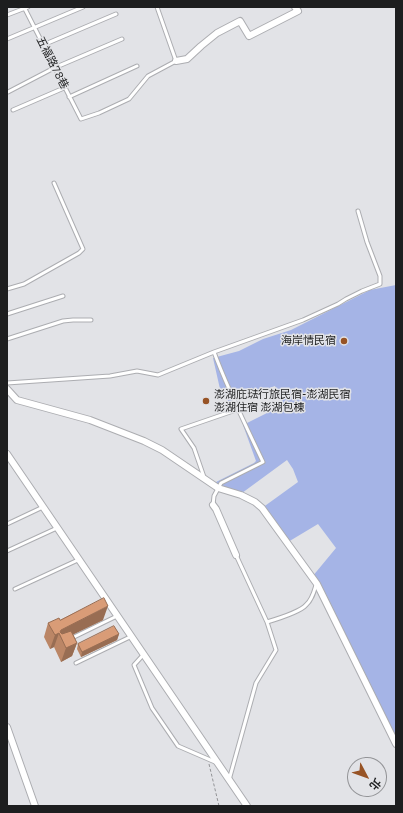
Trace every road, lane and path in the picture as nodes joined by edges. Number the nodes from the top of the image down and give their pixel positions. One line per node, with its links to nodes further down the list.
1 (26, 7): 6 (lane); 7 (lane, 五福路78巷)
2 (83, 7): 7 (lane)
3 (156, 7): 11 (lane)
4 (295, 7): 11 (street)
5 (116, 14): 10 (lane)
6 (7, 15)
7 (34, 28): 8 (lane); 10 (lane, 五福路78巷)
8 (7, 39)
9 (122, 39): 13 (lane)
10 (43, 45): 13 (lane, 五福路78巷)
11 (176, 61): 16 (lane, 五福路78巷)
12 (137, 66): 16 (lane)
13 (54, 68): 14 (lane, 五福路78巷); 15 (lane)
14 (64, 88): 16 (lane, 五福路78巷); 17 (lane)
15 (8, 92)
16 (69, 97)
17 (14, 110)
18 (54, 184): 20 (lane)
19 (358, 211): 25 (lane)
20 (7, 289)
21 (63, 296): 22 (lane)
22 (7, 314)
23 (92, 320): 24 (lane)
24 (7, 338)
25 (214, 352): 26 (lane); 28 (lane)
26 (7, 383)
27 (7, 389): 30 (street)
28 (239, 409): 30 (lane); 31 (lane)
29 (7, 454): 33 (street)
30 (205, 481): 31 (street)
31 (218, 488): 32 (lane); 39 (street)
32 (213, 505): 37 (street)
33 (44, 507): 34 (lane); 35 (street)
34 (7, 524)
35 (58, 528): 36 (lane); 38 (street)
36 (7, 551)
37 (236, 555): 42 (lane)
38 (78, 560): 40 (lane); 41 (street)
39 (317, 584): 42 (lane); 48 (street)
40 (15, 589)
41 (117, 616): 43 (street); 44 (lane)
42 (268, 622): 51 (lane)
43 (132, 636): 45 (street); 46 (lane)
44 (71, 639)
45 (144, 654): 49 (lane); 50 (street)
46 (76, 663)
47 (7, 728): 52 (street)
48 (396, 744)
49 (208, 760): 50 (lane); 53 (path)
50 (217, 763): 51 (street)
51 (229, 780): 54 (street)
52 (35, 806)
53 (219, 806)
54 (247, 806)

